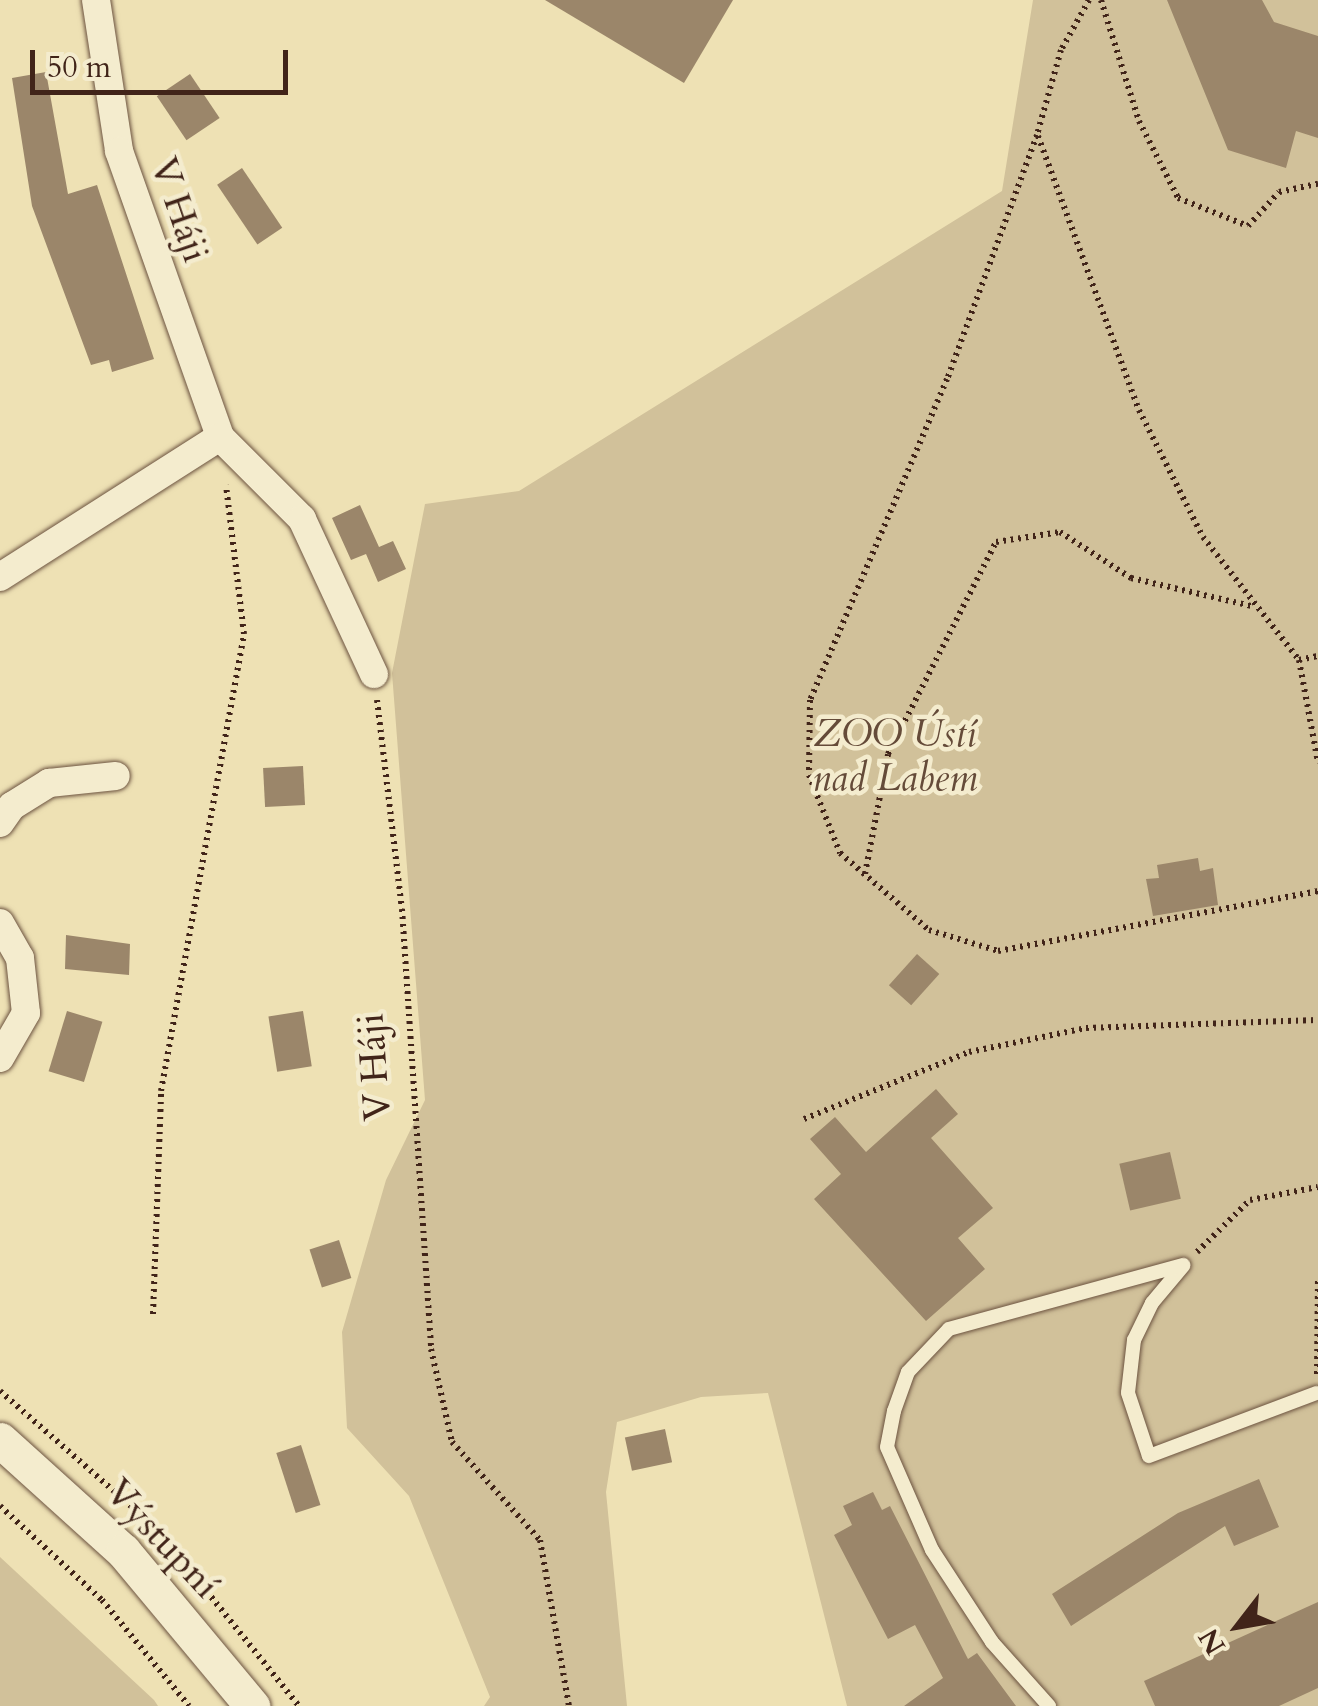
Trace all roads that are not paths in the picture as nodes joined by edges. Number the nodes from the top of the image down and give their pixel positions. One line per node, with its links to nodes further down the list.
1 (96, 0): 2 (street, V Háji)
2 (220, 437): 3 (street); 4 (street, V Háji)
3 (0, 577)
4 (374, 674)
5 (116, 776): 6 (street)
6 (0, 823)
7 (0, 923): 8 (street)
8 (0, 1058)
9 (1317, 1393): 12 (lane)
10 (0, 1440): 11 (street, Výstupní)
11 (252, 1706)
12 (1050, 1706)

